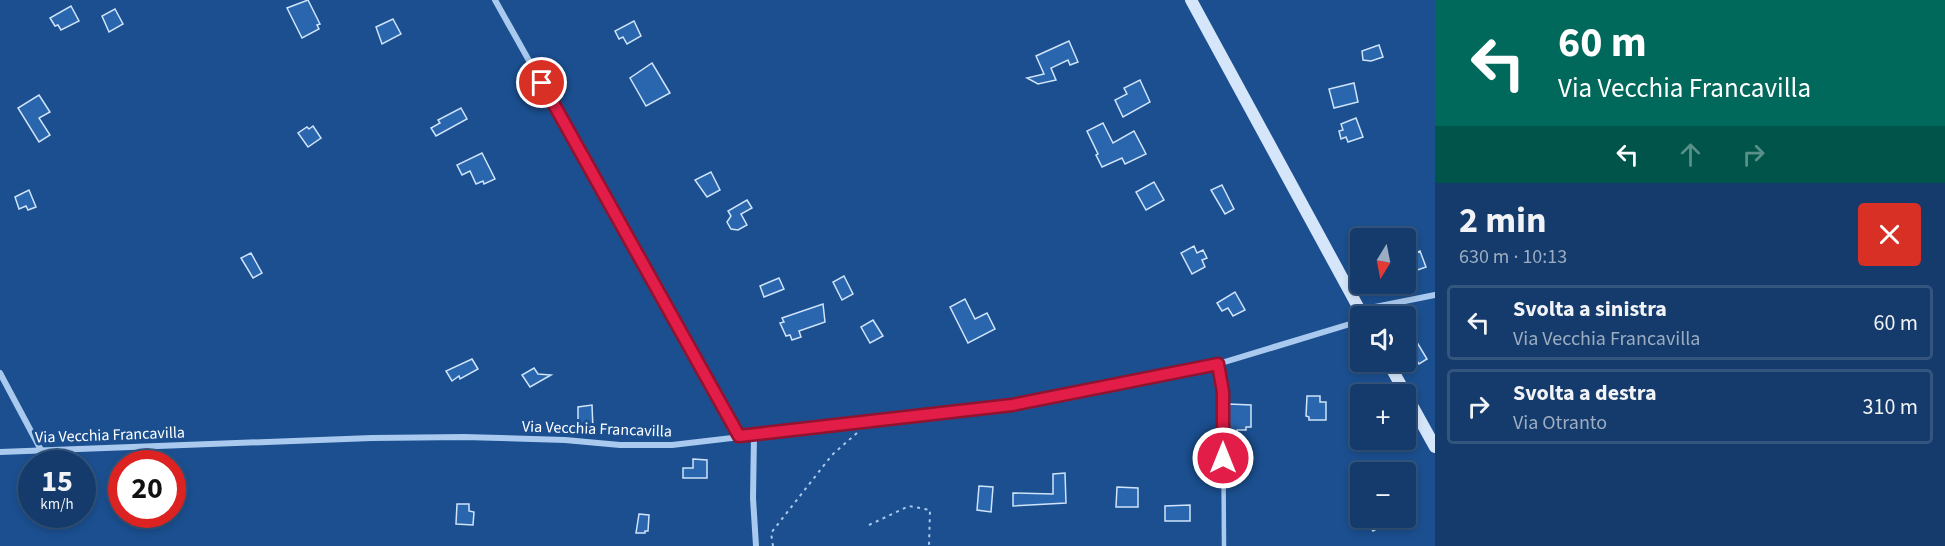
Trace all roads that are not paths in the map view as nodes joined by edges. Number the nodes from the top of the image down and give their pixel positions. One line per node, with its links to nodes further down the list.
1 (495, 0): 11 (street)
2 (1191, 0): 4 (main road)
3 (1435, 295): 5 (street, Via Vecchia Francavilla)
4 (1356, 306)
5 (1396, 306)
6 (1350, 320): 7 (street, Via Vecchia Francavilla)
7 (1218, 364): 10 (street, Via Vecchia Francavilla); 17 (lane)
8 (1394, 372): 12 (main road)
9 (0, 373): 13 (street)
10 (754, 435): 11 (street, Via Vecchia Francavilla); 16 (street)
11 (739, 436): 13 (street, Via Vecchia Francavilla)
12 (1435, 447)
13 (41, 450)
14 (18, 451): 15 (street, Via Vecchia Francavilla)
15 (0, 452)
16 (756, 546)
17 (1224, 546)

